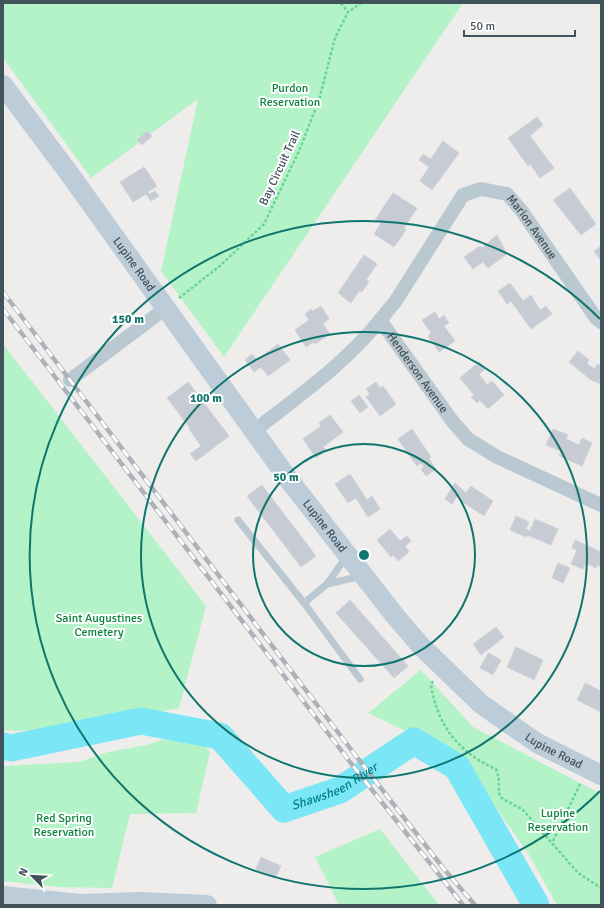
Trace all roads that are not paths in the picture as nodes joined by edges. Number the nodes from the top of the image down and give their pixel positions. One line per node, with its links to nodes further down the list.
1 (3, 85): 2 (street, Lupine Road)
2 (166, 308): 5 (street); 6 (street, Lupine Road)
3 (380, 320): 4 (street, Marion Avenue); 6 (street, Henderson Avenue); 7 (street, Henderson Avenue)
4 (601, 322)
5 (70, 380)
6 (254, 431): 9 (street, Lupine Road)
7 (601, 506)
8 (238, 520): 12 (lane)
9 (348, 555): 10 (street, Lupine Road); 11 (lane)
10 (364, 576): 11 (lane); 14 (street, Lupine Road)
11 (327, 584): 12 (lane)
12 (304, 603): 13 (lane)
13 (360, 679)
14 (594, 772)
15 (3, 896): 16 (street)
16 (207, 905)

